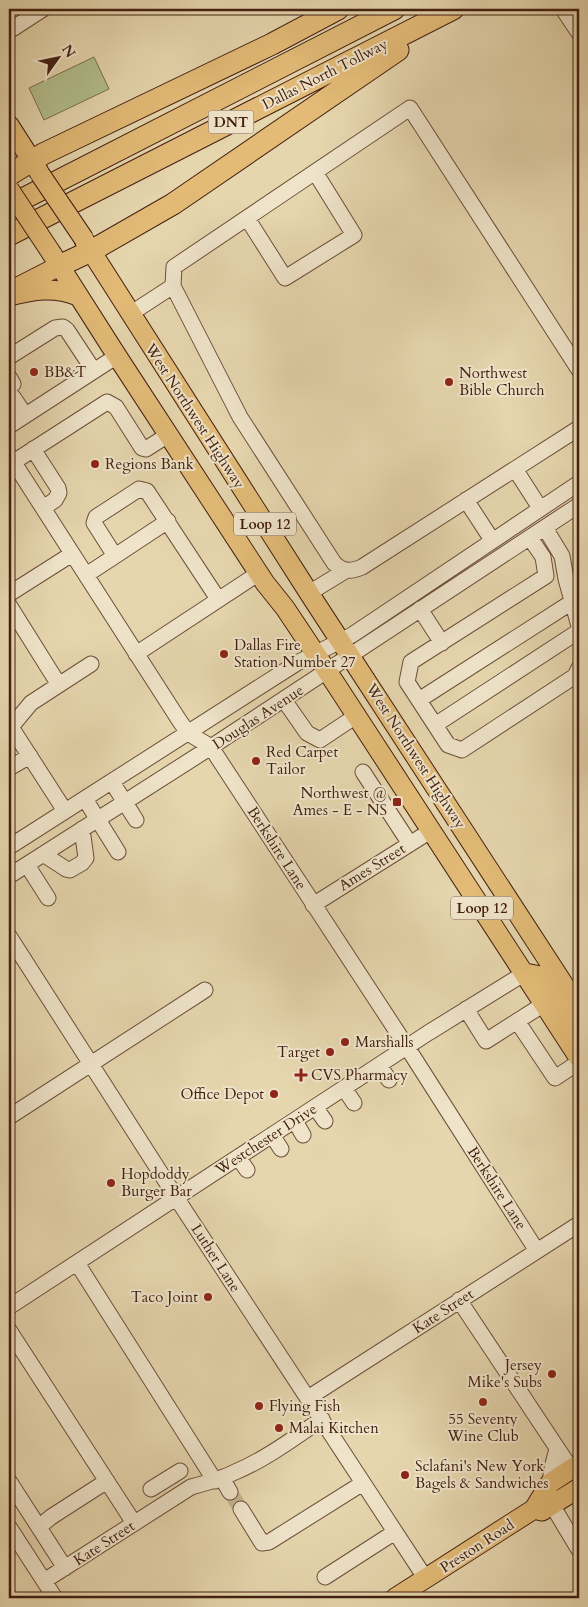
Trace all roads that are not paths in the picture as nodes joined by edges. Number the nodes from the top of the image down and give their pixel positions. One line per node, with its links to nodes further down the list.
1 (43, 9): 6 (street)
2 (338, 9): 9 (highway)
3 (394, 9): 13 (highway, Dallas North Tollway / DNT)
4 (455, 9): 15 (highway, Dallas North Tollway / DNT); 16 (highway)
5 (564, 9): 7 (street)
6 (9, 31)
7 (579, 33)
8 (9, 125): 9 (main road, West Northwest Highway / Loop 12)
9 (36, 167): 11 (highway); 16 (main road, West Northwest Highway / Loop 12, bridge)
10 (315, 172): 14 (street); 14 (street); 24 (street)
11 (9, 175)
12 (9, 188): 17 (main road, West Northwest Highway / Loop 12, bridge)
13 (9, 206)
14 (247, 218): 18 (street)
15 (9, 235)
16 (87, 245): 17 (highway); 21 (main road, West Northwest Highway / Loop 12)
17 (55, 260): 19 (main road); 20 (main road, West Northwest Highway / Loop 12)
18 (173, 286): 21 (street); 46 (street)
19 (9, 294): 20 (main road)
20 (78, 296): 22 (main road, West Northwest Highway / Loop 12)
21 (130, 314): 49 (main road, West Northwest Highway / Loop 12)
22 (117, 356): 25 (street); 30 (main road, West Northwest Highway / Loop 12)
23 (9, 357): 25 (street)
24 (579, 370)
25 (94, 371): 27 (street)
26 (14, 388): 27 (street)
27 (28, 414): 28 (street)
28 (9, 426)
29 (579, 428): 33 (street)
30 (168, 435): 31 (street); 47 (main road, West Northwest Highway / Loop 12)
31 (33, 449): 32 (street); 37 (street)
32 (10, 460): 37 (street, Berkshire Lane)
33 (515, 469): 36 (street); 38 (street)
34 (579, 483): 35 (street, Douglas Avenue)
35 (563, 494): 38 (street, Douglas Avenue); 39 (street)
36 (466, 500): 43 (street); 46 (street)
37 (43, 508): 44 (street, Berkshire Lane)
38 (540, 508): 43 (street, Douglas Avenue)
39 (577, 511): 41 (street, Douglas Avenue)
40 (168, 521): 45 (street); 45 (street); 51 (street)
41 (545, 528): 42 (street, Douglas Avenue); 52 (street)
42 (530, 538): 55 (street, Douglas Avenue); 58 (street)
43 (492, 540): 59 (street, Douglas Avenue)
44 (72, 554): 48 (street, Berkshire Lane); 50 (street)
45 (115, 556): 48 (street)
46 (345, 571): 49 (street)
47 (259, 572): 51 (street); 54 (main road, West Northwest Highway / Loop 12)
48 (86, 576): 60 (street, Berkshire Lane)
49 (309, 593): 54 (main road); 59 (main road, West Northwest Highway / Loop 12)
50 (9, 594)
51 (218, 599): 60 (street)
52 (572, 602): 56 (street); 67 (street)
53 (9, 605): 65 (street)
54 (285, 608): 61 (main road, West Northwest Highway / Loop 12)
55 (420, 609): 58 (street); 59 (street, Douglas Avenue)
56 (579, 626)
57 (579, 631): 69 (street)
58 (442, 643): 67 (street)
59 (345, 648): 61 (street, Douglas Avenue); 64 (street, Douglas Avenue); 95 (main road, West Northwest Highway / Loop 12)
60 (136, 654): 70 (street, Berkshire Lane)
61 (315, 654): 64 (main road, West Northwest Highway / Loop 12); 70 (street, Douglas Avenue)
62 (91, 664): 65 (street)
63 (579, 668): 69 (street)
64 (327, 672): 66 (street, Douglas Avenue); 68 (main road, West Northwest Highway / Loop 12)
65 (59, 685): 72 (street)
66 (284, 700): 68 (street); 71 (street, Douglas Avenue)
67 (419, 700): 69 (street)
68 (356, 716): 73 (main road, West Northwest Highway / Loop 12)
69 (435, 725)
70 (188, 733): 71 (street, Berkshire Lane); 75 (street, Douglas Avenue)
71 (211, 747): 77 (street, Douglas Avenue); 90 (street, Berkshire Lane)
72 (30, 756): 74 (street); 78 (street)
73 (384, 758): 82 (main road, West Northwest Highway / Loop 12); 83 (street)
74 (9, 768)
75 (112, 782): 76 (street, Douglas Avenue); 77 (street)
76 (85, 799): 78 (street, Douglas Avenue); 79 (street)
77 (125, 802): 79 (street, Douglas Avenue); 80 (street)
78 (65, 811): 84 (street, Douglas Avenue)
79 (98, 820): 81 (street, Douglas Avenue); 85 (street)
80 (136, 820)
81 (82, 829): 86 (street, Douglas Avenue); 86 (street)
82 (432, 830): 83 (street, Ames Street); 92 (main road, West Northwest Highway / Loop 12)
83 (410, 844): 90 (street, Ames Street)
84 (9, 847)
85 (118, 852)
86 (43, 854): 87 (street, Douglas Avenue)
87 (27, 865): 88 (street, Douglas Avenue); 89 (street)
88 (9, 876)
89 (48, 898)
90 (313, 905): 99 (street, Berkshire Lane)
91 (9, 936): 102 (street, Luther Lane)
92 (524, 973): 94 (main road, West Northwest Highway / Loop 12); 96 (street, Westchester Drive); 98 (main road)
93 (205, 990): 102 (street)
94 (544, 1004): 97 (street); 100 (main road, West Northwest Highway / Loop 12)
95 (579, 1008)
96 (466, 1009): 97 (street); 99 (street, Westchester Drive)
97 (518, 1021): 101 (street)
98 (579, 1031)
99 (407, 1046): 103 (street, Westchester Drive); 116 (street, Berkshire Lane)
100 (579, 1058)
101 (579, 1062)
102 (91, 1065): 108 (street); 114 (street, Luther Lane)
103 (379, 1065): 104 (street); 105 (street, Westchester Drive)
104 (389, 1080)
105 (344, 1088): 106 (street); 107 (street, Westchester Drive)
106 (354, 1102)
107 (315, 1107): 109 (street, Westchester Drive); 110 (street)
108 (9, 1117)
109 (294, 1121): 111 (street); 112 (street, Westchester Drive)
110 (325, 1121)
111 (303, 1135)
112 (272, 1136): 113 (street); 114 (street, Westchester Drive)
113 (281, 1149)
114 (177, 1197): 117 (street, Westchester Drive); 121 (street, Luther Lane)
115 (579, 1224): 116 (street, Kate Street)
116 (537, 1250): 118 (street, Kate Street)
117 (77, 1263): 119 (street, Westchester Drive); 125 (street)
118 (459, 1300): 121 (street, Kate Street); 123 (street)
119 (10, 1303)
120 (9, 1330): 127 (street)
121 (308, 1398): 122 (street, Luther Lane)
122 (322, 1420): 125 (street, Kate Street); 128 (street, Luther Lane)
123 (556, 1449): 124 (street); 129 (street)
124 (577, 1472): 129 (main road, Preston Road)
125 (218, 1479): 130 (street, Kate Street); 132 (street)
126 (9, 1481): 137 (street)
127 (107, 1481): 136 (street); 137 (street)
128 (363, 1483): 135 (street); 138 (street, Luther Lane)
129 (550, 1483): 134 (main road, Preston Road)
130 (191, 1487): 133 (street, Kate Street); 133 (street)
131 (579, 1488): 134 (main road, Preston Road)
132 (230, 1492)
133 (162, 1506): 136 (street, Kate Street)
134 (543, 1507): 140 (street); 143 (main road, Preston Road)
135 (241, 1509)
136 (134, 1523): 141 (street, Kate Street)
137 (39, 1527): 141 (street)
138 (395, 1532): 142 (street); 143 (street, Luther Lane)
139 (11, 1536): 144 (street)
140 (578, 1542)
141 (65, 1568): 144 (street, Kate Street)
142 (326, 1577)
143 (426, 1579): 146 (main road, Preston Road)
144 (44, 1581): 145 (street)
145 (55, 1598)
146 (395, 1598)

